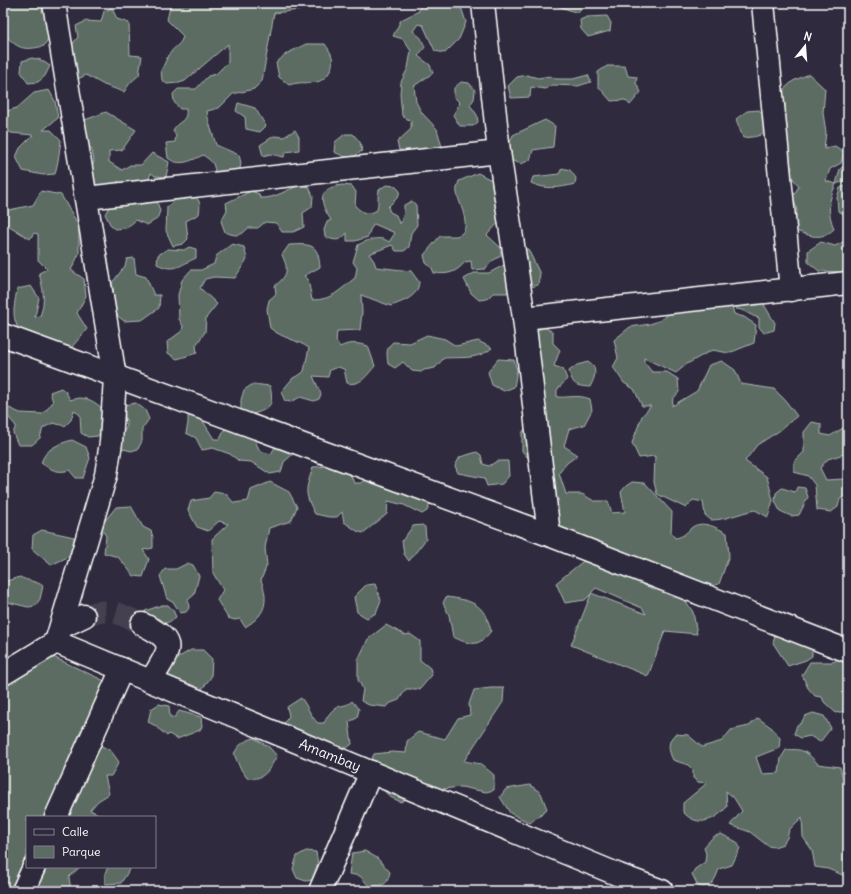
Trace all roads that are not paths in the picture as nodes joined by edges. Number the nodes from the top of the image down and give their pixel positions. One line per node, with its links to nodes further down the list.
1 (54, 3): 5 (street)
2 (483, 3): 4 (street)
3 (763, 3): 7 (street)
4 (499, 152): 5 (street); 8 (street)
5 (86, 198): 10 (street)
6 (848, 283): 7 (street)
7 (791, 290): 8 (street)
8 (524, 318): 11 (street)
9 (3, 335): 10 (street)
10 (115, 376): 11 (street); 14 (street)
11 (550, 535): 15 (street)
12 (84, 616): 14 (street)
13 (142, 624): 18 (street)
14 (58, 634): 16 (street, Amambay); 17 (street)
15 (848, 651)
16 (122, 670): 18 (street, Amambay); 20 (street)
17 (4, 672)
18 (152, 682): 19 (street, Amambay)
19 (371, 772): 22 (street, Amambay); 24 (street)
20 (56, 816)
21 (34, 868): 23 (street)
22 (616, 883): 25 (street, Amambay)
23 (23, 891)
24 (320, 891)
25 (662, 891)

